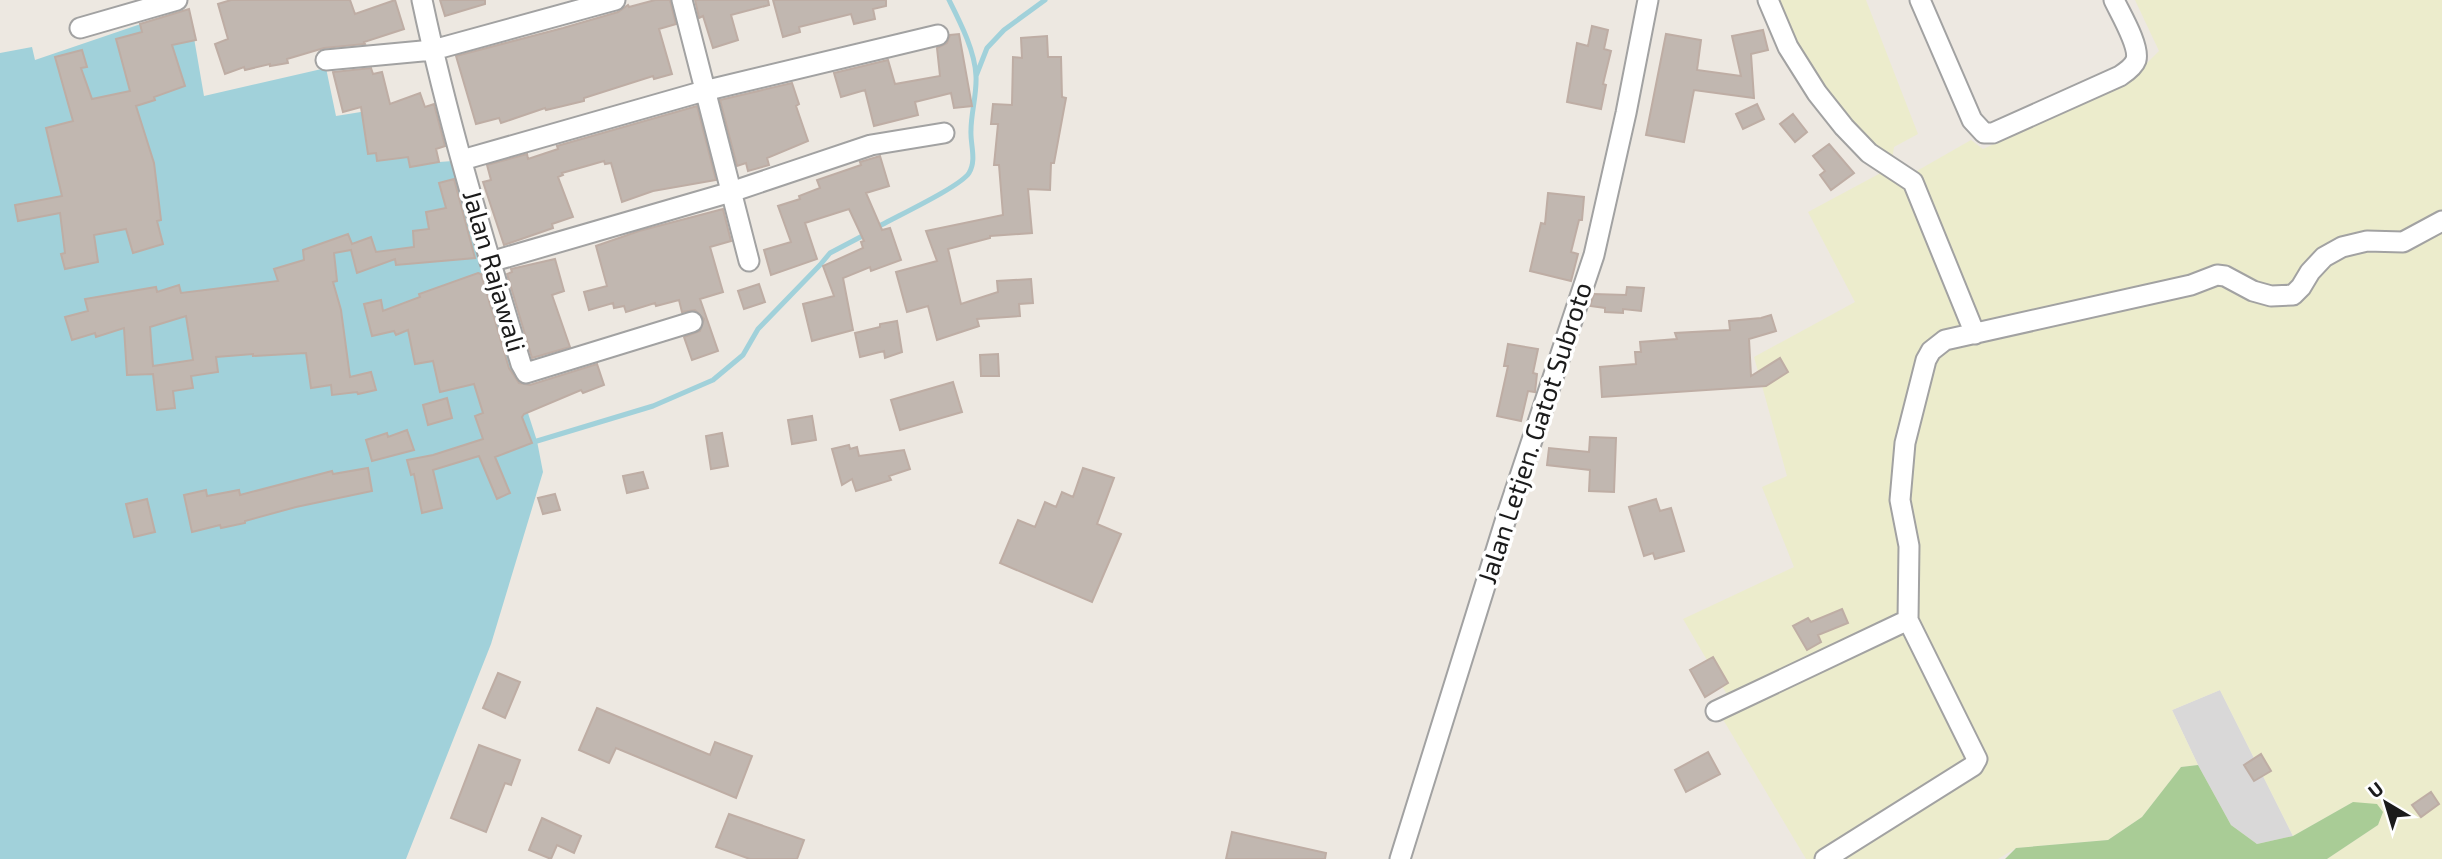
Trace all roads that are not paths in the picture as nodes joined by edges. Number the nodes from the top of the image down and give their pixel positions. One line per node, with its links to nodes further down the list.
1 (177, 0): 9 (street)
2 (422, 0): 11 (street, Jalan Rajawali)
3 (615, 0): 11 (street)
4 (682, 0): 13 (street)
5 (1648, 0): 24 (street, Jalan Letjen. Gatot Subroto)
6 (1768, 0): 21 (street)
7 (1920, 0): 8 (street)
8 (2115, 0)
9 (80, 28)
10 (938, 35): 13 (street)
11 (433, 50): 12 (street); 15 (street, Jalan Rajawali)
12 (326, 60)
13 (704, 91): 15 (street); 16 (street)
14 (944, 133): 16 (street)
15 (462, 160): 19 (street, Jalan Rajawali)
16 (731, 192): 18 (street); 19 (street)
17 (2442, 220): 21 (street)
18 (749, 261)
19 (490, 262): 20 (street, Jalan Rajawali)
20 (692, 322)
21 (1975, 334): 22 (street)
22 (1908, 620): 23 (street); 25 (street)
23 (1716, 711)
24 (1400, 859)
25 (1825, 859)

